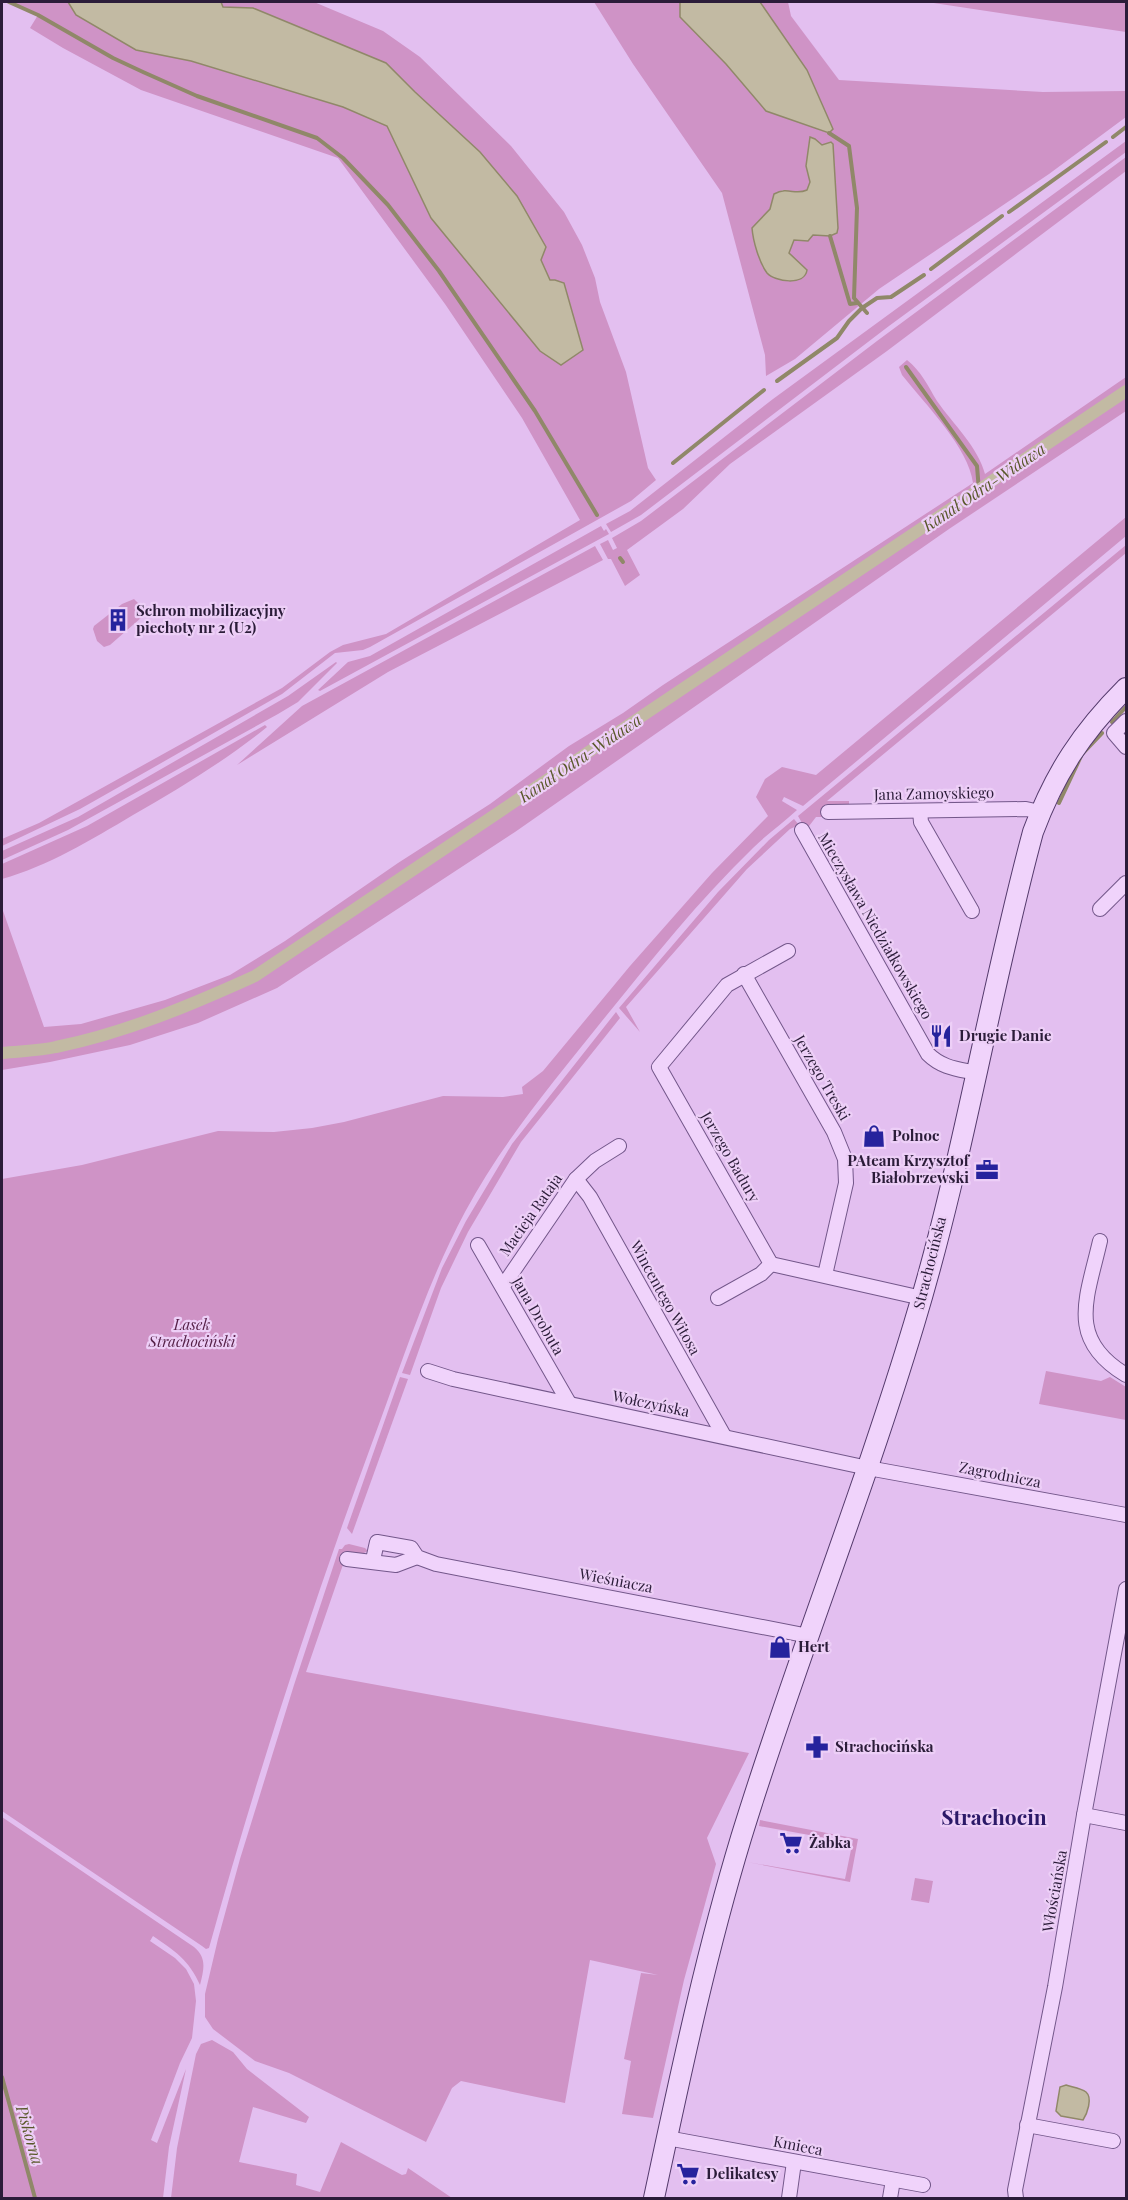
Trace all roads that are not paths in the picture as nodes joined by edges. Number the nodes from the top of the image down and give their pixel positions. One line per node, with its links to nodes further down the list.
1 (1126, 688): 6 (main road, Strachocińska)
2 (1126, 721): 3 (street)
3 (1126, 747)
4 (920, 811): 5 (street, Jana Zamoyskiego); 6 (street, Jana Zamoyskiego); 10 (street)
5 (828, 812)
6 (1040, 812): 13 (main road, Strachocińska)
7 (802, 830): 13 (street, Mieczysława Niedziałkowskiego)
8 (1126, 883): 9 (street)
9 (1100, 909)
10 (972, 910)
11 (788, 951): 12 (street)
12 (744, 974): 18 (street, Jerzego Badury); 19 (street, Jerzego Treski)
13 (976, 1073): 22 (main road, Strachocińska)
14 (619, 1146): 15 (street, Macieja Rataja)
15 (576, 1179): 20 (street, Macieja Rataja); 26 (street, Wincentego Witosa)
16 (1100, 1241): 24 (street)
17 (478, 1245): 20 (street, Jana Drobuta)
18 (771, 1263): 19 (street); 21 (street)
19 (825, 1275): 22 (street)
20 (502, 1286): 25 (street, Jana Drobuta)
21 (718, 1298)
22 (922, 1298): 27 (main road, Strachocińska)
23 (428, 1371): 25 (street, Wołczyńska)
24 (1126, 1375)
25 (569, 1403): 26 (street, Wołczyńska)
26 (724, 1436): 27 (street, Wołczyńska)
27 (868, 1468): 28 (street, Zagrodnicza); 33 (main road, Strachocińska)
28 (1126, 1515)
29 (417, 1557): 31 (street); 31 (street, Wieśniacza); 33 (street, Wieśniacza)
30 (347, 1559): 31 (street)
31 (373, 1560)
32 (1126, 1589): 34 (street, Włościańska)
33 (809, 1636): 37 (main road, Strachocińska)
34 (1084, 1815): 35 (street); 36 (street, Włościańska)
35 (1126, 1823)
36 (1028, 2125): 38 (street); 45 (street, Włościańska)
37 (667, 2138): 39 (street, Kmieca); 42 (main road, Strachocińska)
38 (1113, 2141)
39 (794, 2162): 40 (street, Kmieca); 43 (street)
40 (893, 2180): 41 (street, Kmieca); 44 (street)
41 (923, 2185)
42 (654, 2199)
43 (789, 2199)
44 (890, 2199)
45 (1016, 2199)

